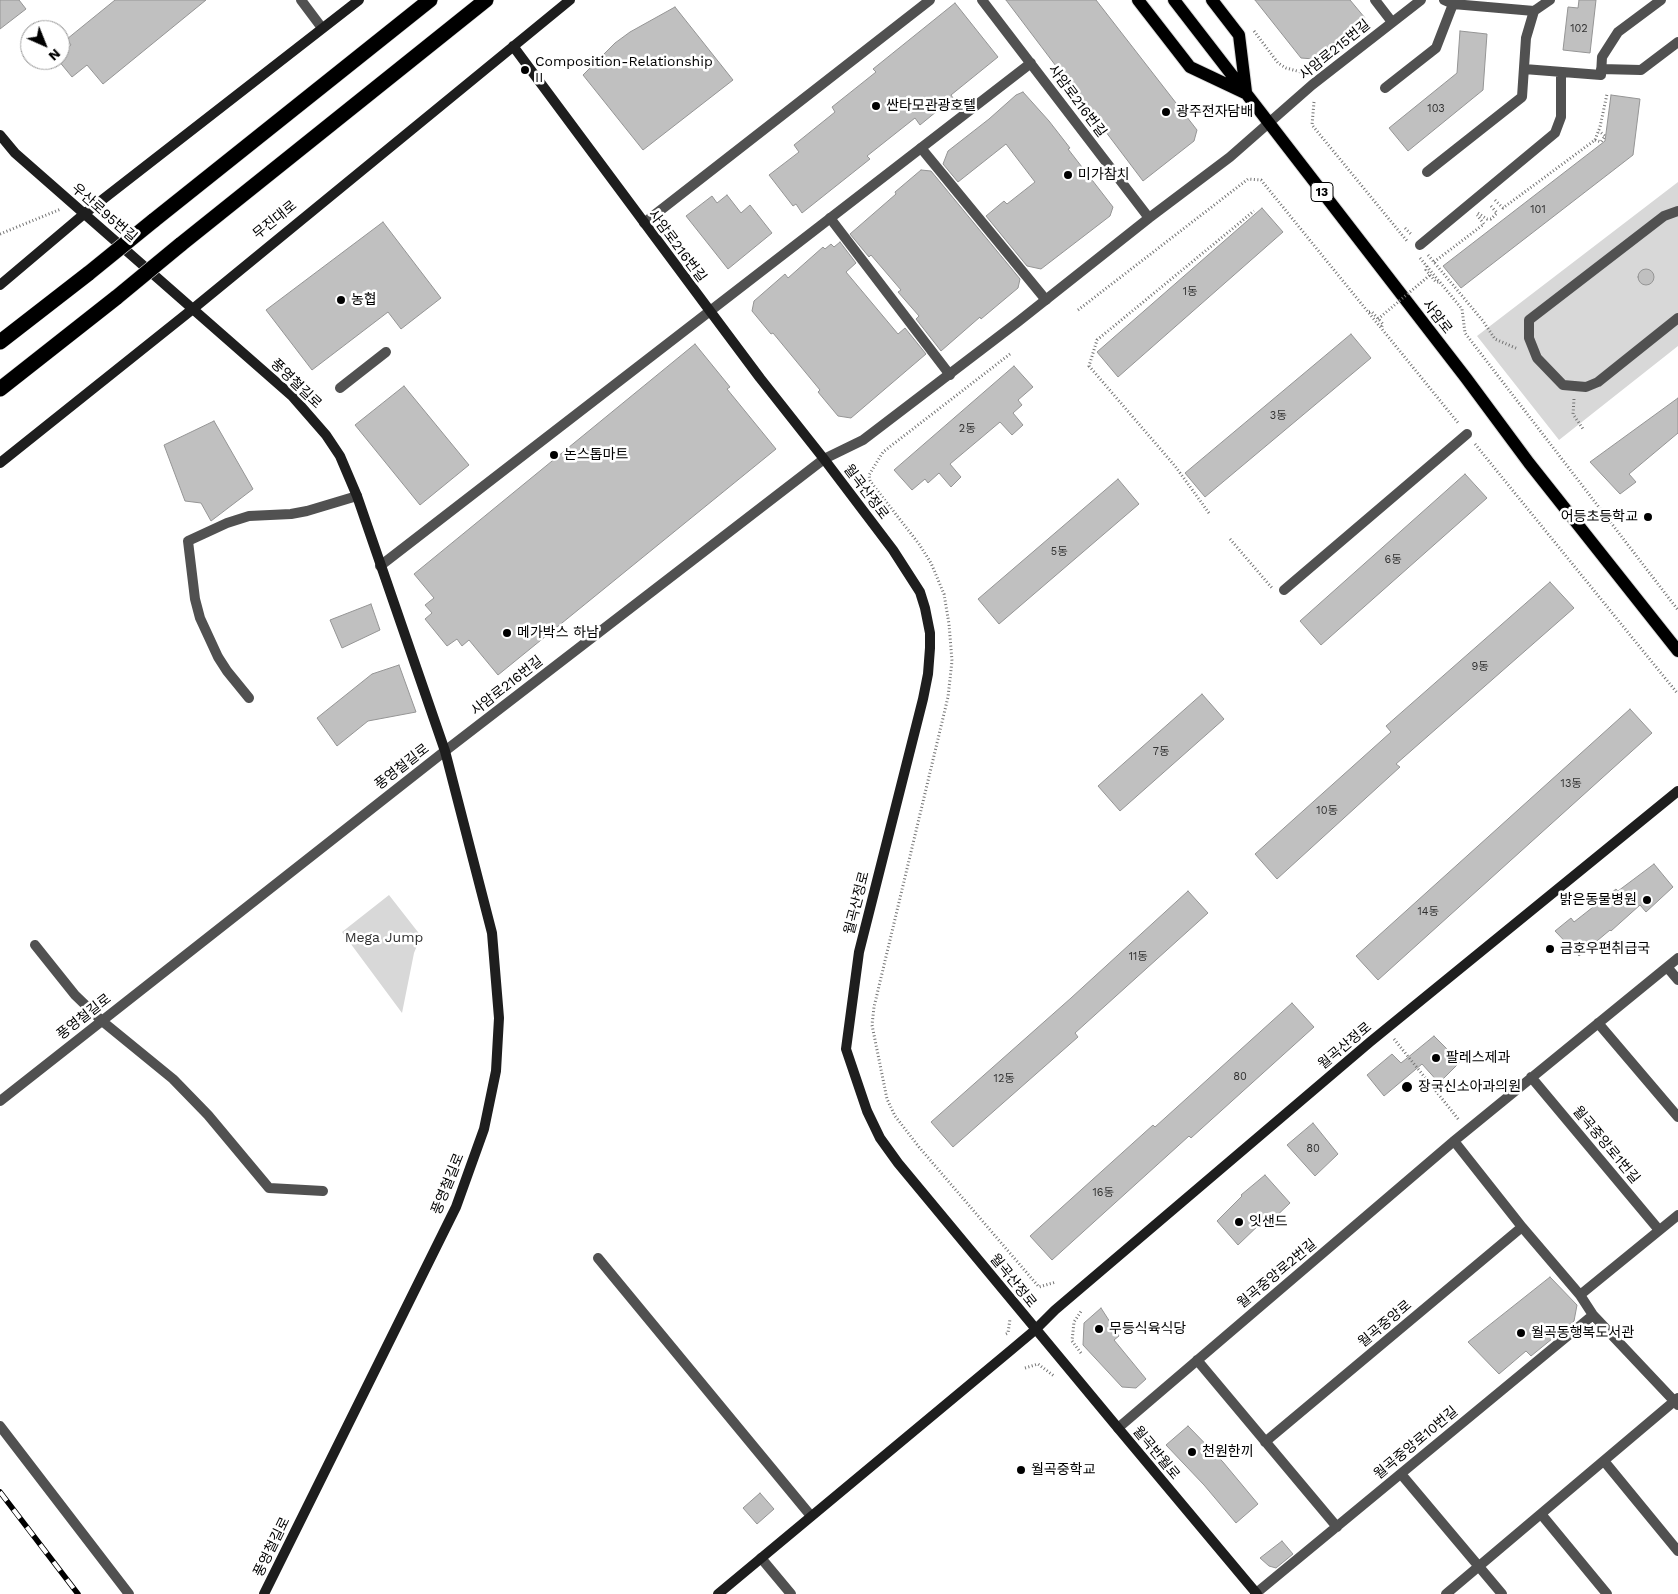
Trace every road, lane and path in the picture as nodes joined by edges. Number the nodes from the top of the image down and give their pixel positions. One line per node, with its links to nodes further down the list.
1 (301, 0): 19 (street)
2 (358, 0): 19 (street)
3 (430, 0): 62 (highway, bridge)
4 (486, 0): 69 (highway, bridge)
5 (570, 0): 21 (street, 무진대로)
6 (930, 0): 45 (street)
7 (982, 0): 22 (street, 사암로216번길)
8 (1138, 0): 28 (main road)
9 (1174, 0): 28 (main road, 사암로 / 13)
10 (1212, 0): 28 (main road)
11 (1375, 0): 17 (street)
12 (1421, 0): 17 (street, 사암로215번길)
13 (1550, 0): 16 (street)
14 (1661, 0): 24 (street)
15 (1448, 2): 16 (street); 27 (street)
16 (1534, 11): 23 (street)
17 (1392, 22): 31 (street, 사암로215번길)
18 (1248, 24): 25 (path)
19 (322, 28): 42 (street)
20 (1678, 42): 24 (street)
21 (513, 46): 45 (street, 사암로216번길); 55 (street, 무진대로)
22 (1031, 63): 35 (street); 44 (street, 사암로216번길)
23 (1524, 69): 26 (street); 36 (street)
24 (1601, 69): 26 (street)
25 (1301, 72)
26 (1561, 72): 48 (street)
27 (1385, 88)
28 (1247, 94): 31 (main road, 사암로 / 13)
29 (1607, 94): 32 (path)
30 (1314, 102): 48 (path)
31 (1269, 123): 44 (street, 사암로216번길); 80 (main road, 사암로 / 13)
32 (1599, 131): 34 (path); 34 (path)
33 (0, 135): 37 (street, 우산로95번길)
34 (1594, 140): 38 (path)
35 (921, 148): 43 (street); 54 (street)
36 (1427, 172)
37 (73, 204): 42 (street, 우산로95번길); 47 (path)
38 (1489, 205): 41 (path); 41 (path)
39 (1254, 211): 75 (path)
40 (1678, 211): 63 (street)
41 (1478, 213): 49 (path)
42 (84, 214): 53 (street); 55 (street, 우산로95번길)
43 (830, 218): 57 (street); 66 (street)
44 (1149, 218): 54 (street, 사암로216번길)
45 (644, 223): 57 (street, 사암로216번길)
46 (1405, 228): 48 (path)
47 (0, 234)
48 (1415, 247): 49 (path); 50 (path)
49 (1434, 262): 63 (path)
50 (1427, 266): 51 (path); 52 (path)
51 (1430, 275): 52 (path); 60 (path, bridge)
52 (1440, 282): 79 (path)
53 (0, 285)
54 (1046, 300): 66 (street, 사암로216번길)
55 (194, 308): 73 (street, 무진대로); 74 (street, 풍영철길로)
56 (1078, 310): 58 (path)
57 (710, 311): 72 (street, 사암로216번길); 77 (street)
58 (1368, 312): 60 (path); 61 (path)
59 (1678, 318): 67 (street)
60 (1378, 319): 61 (path)
61 (1381, 328): 71 (path)
62 (0, 342)
63 (1534, 350): 67 (street)
64 (386, 352): 68 (street)
65 (1010, 354): 102 (path)
66 (950, 375): 72 (street, 사암로216번길)
67 (1575, 386): 70 (path)
68 (340, 388)
69 (0, 389)
70 (1583, 429)
71 (1467, 434): 78 (street); 81 (path)
72 (824, 459): 83 (street, 사암로216번길); 107 (street, 월곡산정로)
73 (0, 463)
74 (357, 496): 77 (street, 풍영철길로); 82 (street)
75 (1209, 513)
76 (1230, 539): 78 (path)
77 (380, 566): 83 (street, 풍영철길로)
78 (1281, 593)
79 (1678, 610)
80 (1678, 651)
81 (1678, 694)
82 (249, 698)
83 (445, 751): 89 (street, 풍영철길로); 126 (street, 풍영철길로)
84 (1678, 791): 91 (street, 월곡산정로)
85 (35, 945): 89 (street)
86 (1678, 958): 87 (street)
87 (1667, 967): 88 (street); 90 (street)
88 (1678, 980)
89 (102, 1021): 93 (street, 풍영철길로); 97 (street)
90 (1598, 1023): 92 (street); 94 (street)
91 (1386, 1030): 95 (path); 107 (street, 월곡산정로)
92 (1531, 1077): 95 (street); 100 (street, 월곡중앙로1번길)
93 (0, 1101)
94 (1678, 1117)
95 (1468, 1130): 96 (street)
96 (1454, 1141): 99 (street); 110 (street, 월곡중앙로2번길)
97 (323, 1191)
98 (1678, 1214): 100 (street)
99 (1522, 1227): 103 (street); 116 (street, 월곡중앙로)
100 (1659, 1230): 103 (street)
101 (598, 1258): 120 (street)
102 (1056, 1282)
103 (1580, 1295): 106 (street)
104 (1082, 1310): 109 (path)
105 (1006, 1313): 108 (path)
106 (1593, 1315): 113 (street); 118 (street, 월곡중앙로10번길)
107 (1035, 1330): 115 (street, 월곡반월로); 120 (street, 월곡산정로)
108 (1004, 1336)
109 (1081, 1353)
110 (1197, 1360): 115 (street, 월곡중앙로2번길); 116 (street)
111 (1024, 1368): 112 (path)
112 (1054, 1376)
113 (1677, 1401): 117 (street)
114 (0, 1426): 125 (street)
115 (1118, 1428): 129 (street, 월곡반월로)
116 (1265, 1442): 121 (street)
117 (1604, 1461): 119 (street); 122 (street)
118 (1401, 1474): 121 (street, 월곡중앙로10번길); 124 (street)
119 (1542, 1514): 124 (street); 132 (street)
120 (811, 1516): 123 (street, 월곡산정로)
121 (1337, 1527): 129 (street, 월곡중앙로10번길)
122 (1678, 1551)
123 (761, 1558): 127 (street, 월곡산정로); 128 (street)
124 (1479, 1567): 130 (street); 131 (street)
125 (128, 1594)
126 (264, 1594)
127 (718, 1594)
128 (791, 1594)
129 (1256, 1594)
130 (1446, 1594)
131 (1502, 1594)
132 (1607, 1594)

